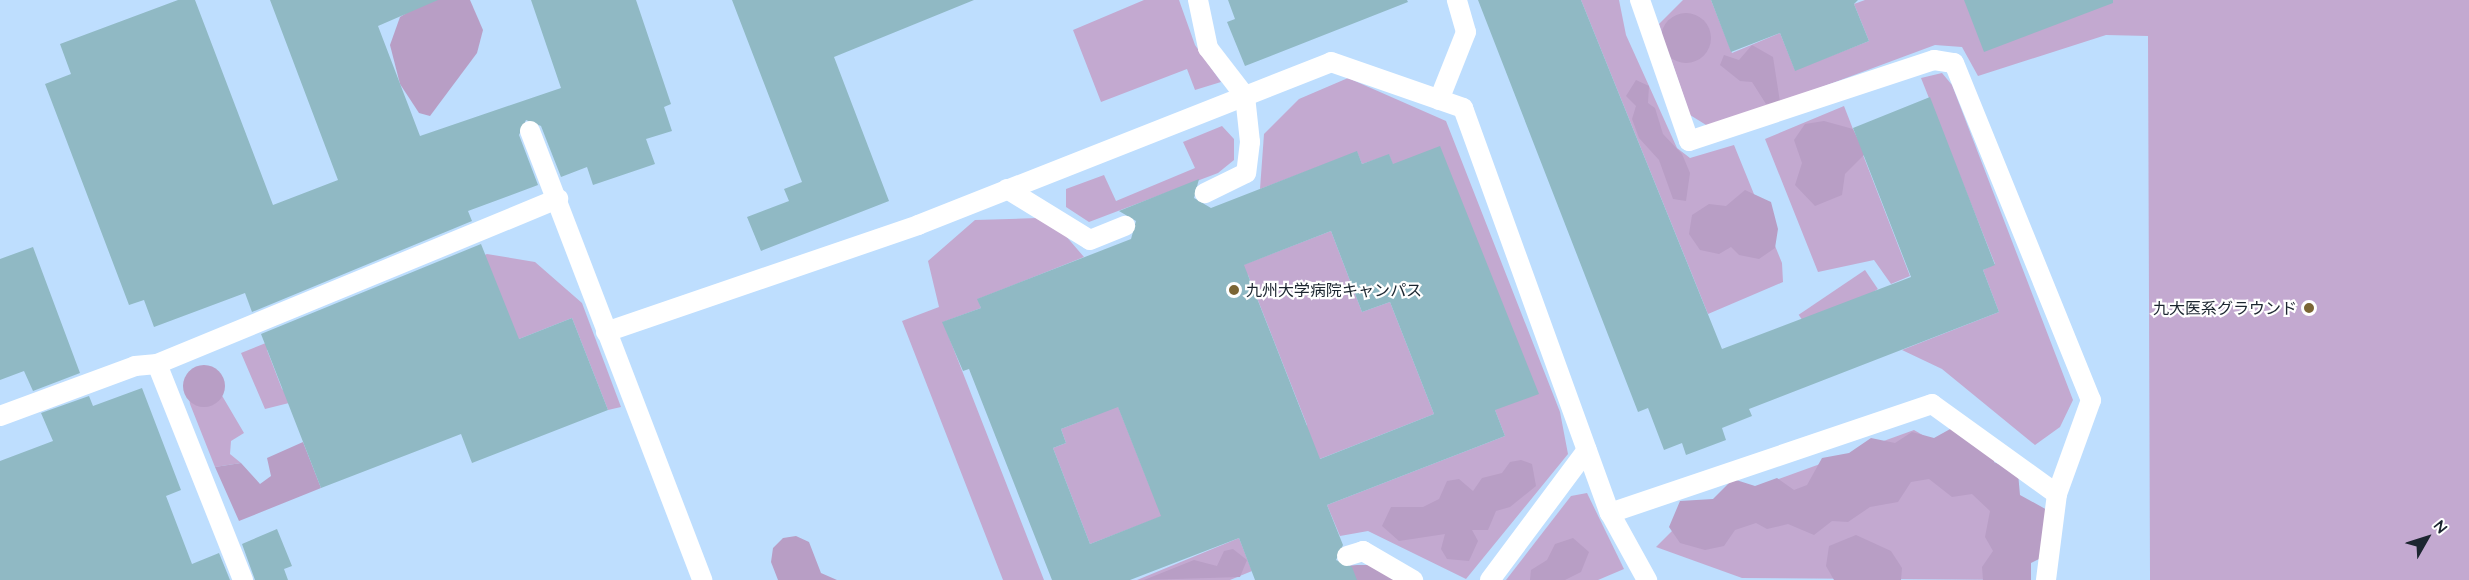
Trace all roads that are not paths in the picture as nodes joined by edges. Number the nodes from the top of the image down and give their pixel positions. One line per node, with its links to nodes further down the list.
1 (1198, 0): 4 (lane)
2 (1457, 0): 5 (lane)
3 (1640, 0): 15 (lane)
4 (1245, 96): 5 (lane); 7 (lane); 8 (lane)
5 (1439, 100): 14 (lane)
6 (530, 131): 9 (lane)
7 (1007, 189): 10 (lane); 11 (lane)
8 (1205, 193)
9 (558, 199): 11 (lane); 12 (lane)
10 (1125, 226)
11 (606, 332): 19 (lane)
12 (158, 364): 13 (lane); 18 (lane)
13 (0, 416)
14 (1587, 450): 16 (lane); 21 (lane)
15 (2056, 494): 16 (lane); 23 (lane)
16 (1610, 513): 22 (lane)
17 (1347, 556): 20 (lane)
18 (243, 580)
19 (702, 580)
20 (1413, 580)
21 (1490, 580)
22 (1647, 580)
23 (2046, 580)

